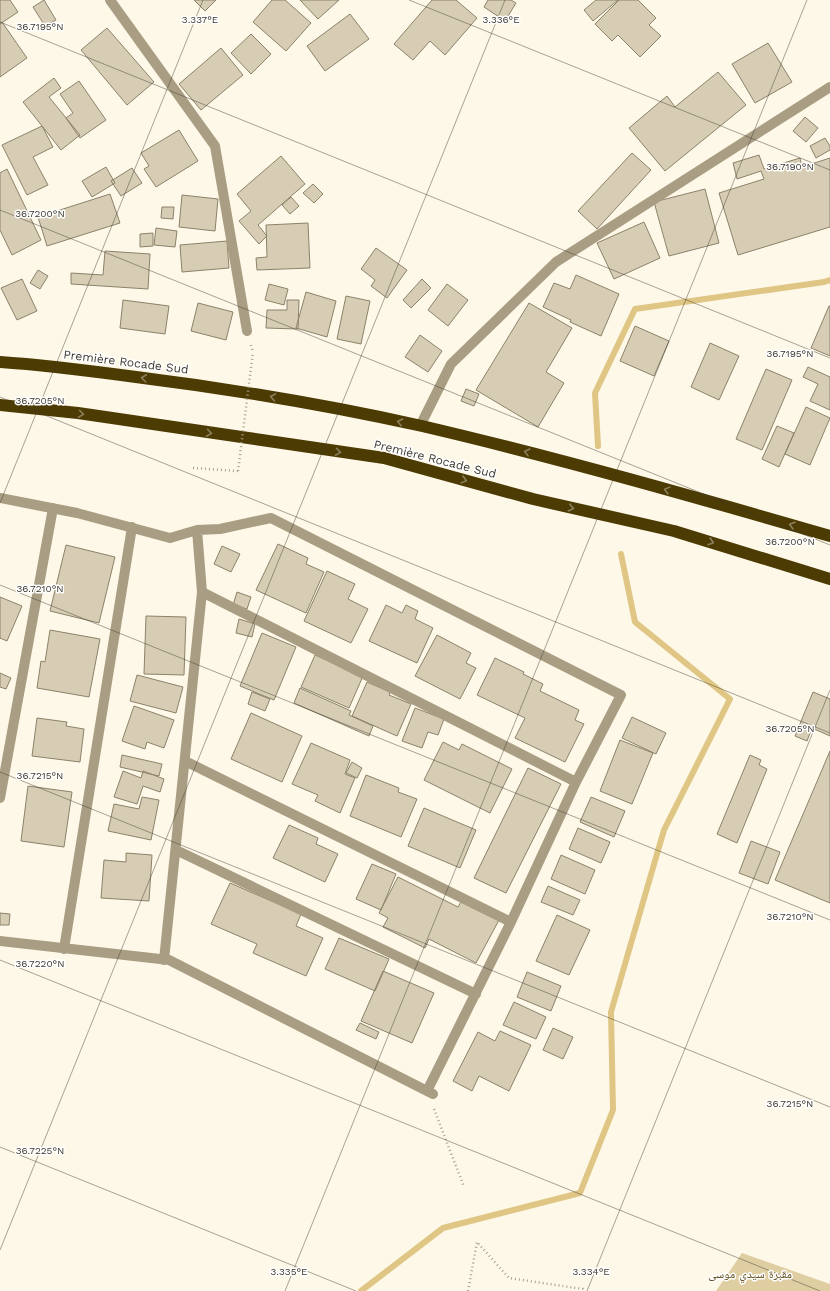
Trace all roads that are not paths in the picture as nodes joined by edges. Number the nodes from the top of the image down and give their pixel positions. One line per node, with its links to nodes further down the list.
1 (110, 0): 3 (street)
2 (830, 87): 6 (street)
3 (247, 331)
4 (0, 362): 6 (highway, Première Rocade Sud, one-way to 4)
5 (0, 405): 12 (highway, Première Rocade Sud, one-way to 12)
6 (420, 426): 11 (highway, Première Rocade Sud, one-way to 6)
7 (0, 498): 8 (street)
8 (53, 508): 9 (street); 16 (street)
9 (132, 527): 10 (street); 20 (street)
10 (197, 530): 13 (street); 15 (street)
11 (830, 536)
12 (830, 579)
13 (202, 592): 14 (street); 15 (street)
14 (185, 761): 17 (street); 18 (street)
15 (576, 782): 18 (street)
16 (0, 798)
17 (176, 850): 21 (street); 22 (street)
18 (511, 922): 22 (street)
19 (0, 941): 20 (street)
20 (64, 949): 21 (street)
21 (164, 960): 22 (street)
22 (476, 994)

